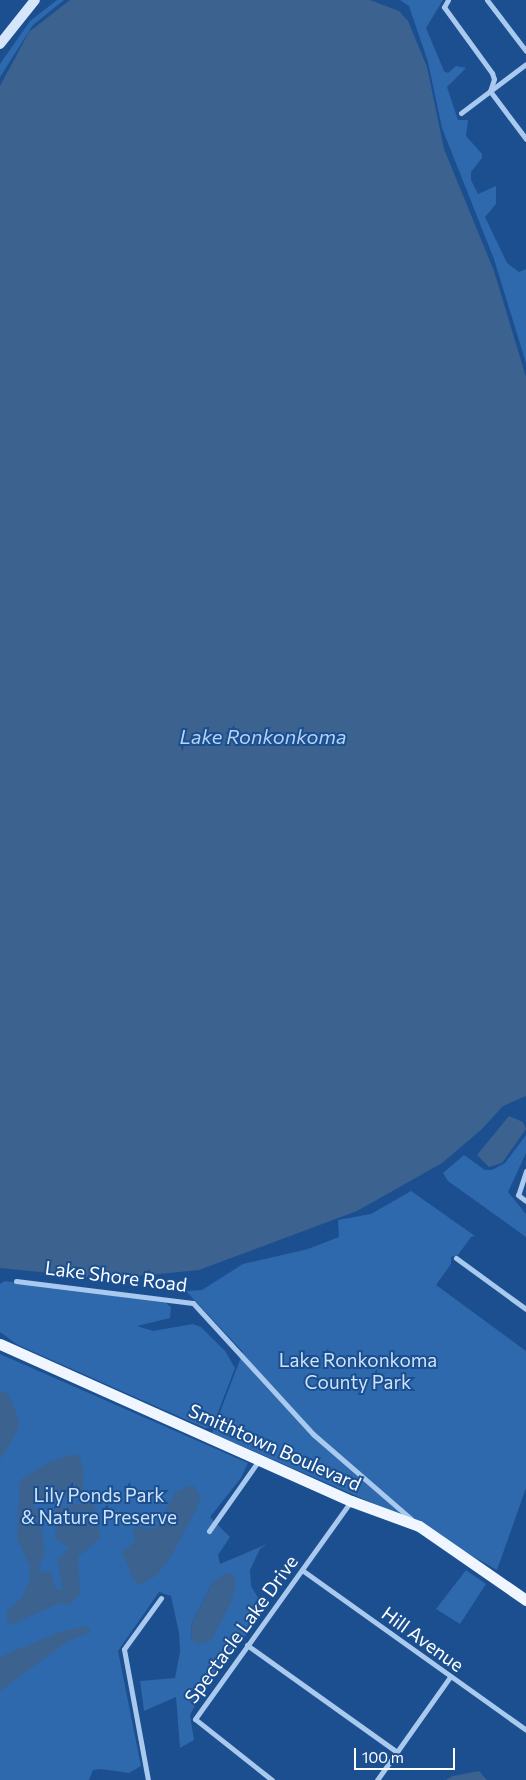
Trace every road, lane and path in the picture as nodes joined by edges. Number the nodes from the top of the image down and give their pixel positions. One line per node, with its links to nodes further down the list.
1 (35, 0): 4 (street)
2 (448, 0): 7 (street)
3 (487, 0): 5 (street)
4 (0, 44)
5 (526, 52)
6 (526, 64): 7 (street)
7 (490, 91): 8 (street); 9 (street)
8 (461, 113)
9 (526, 139)
10 (526, 1171): 11 (street)
11 (526, 1200)
12 (456, 1258): 14 (street)
13 (16, 1281): 18 (street, Lake Shore Road)
14 (526, 1309)
15 (0, 1344): 16 (main road, Smithtown Boulevard)
16 (259, 1460): 17 (main road, Smithtown Boulevard); 19 (street)
17 (351, 1501): 18 (main road, Smithtown Boulevard); 20 (street, Spectacle Lake Drive)
18 (419, 1526): 22 (main road, Smithtown Boulevard)
19 (209, 1532)
20 (302, 1570): 23 (street, Spectacle Lake Drive); 24 (street, Hill Avenue)
21 (161, 1598): 27 (street)
22 (526, 1600)
23 (247, 1645): 26 (street); 28 (street, Spectacle Lake Drive)
24 (450, 1677): 25 (street, Hill Avenue); 26 (street)
25 (526, 1730)
26 (397, 1752): 29 (street)
27 (148, 1779)
28 (272, 1780)
29 (377, 1780)

